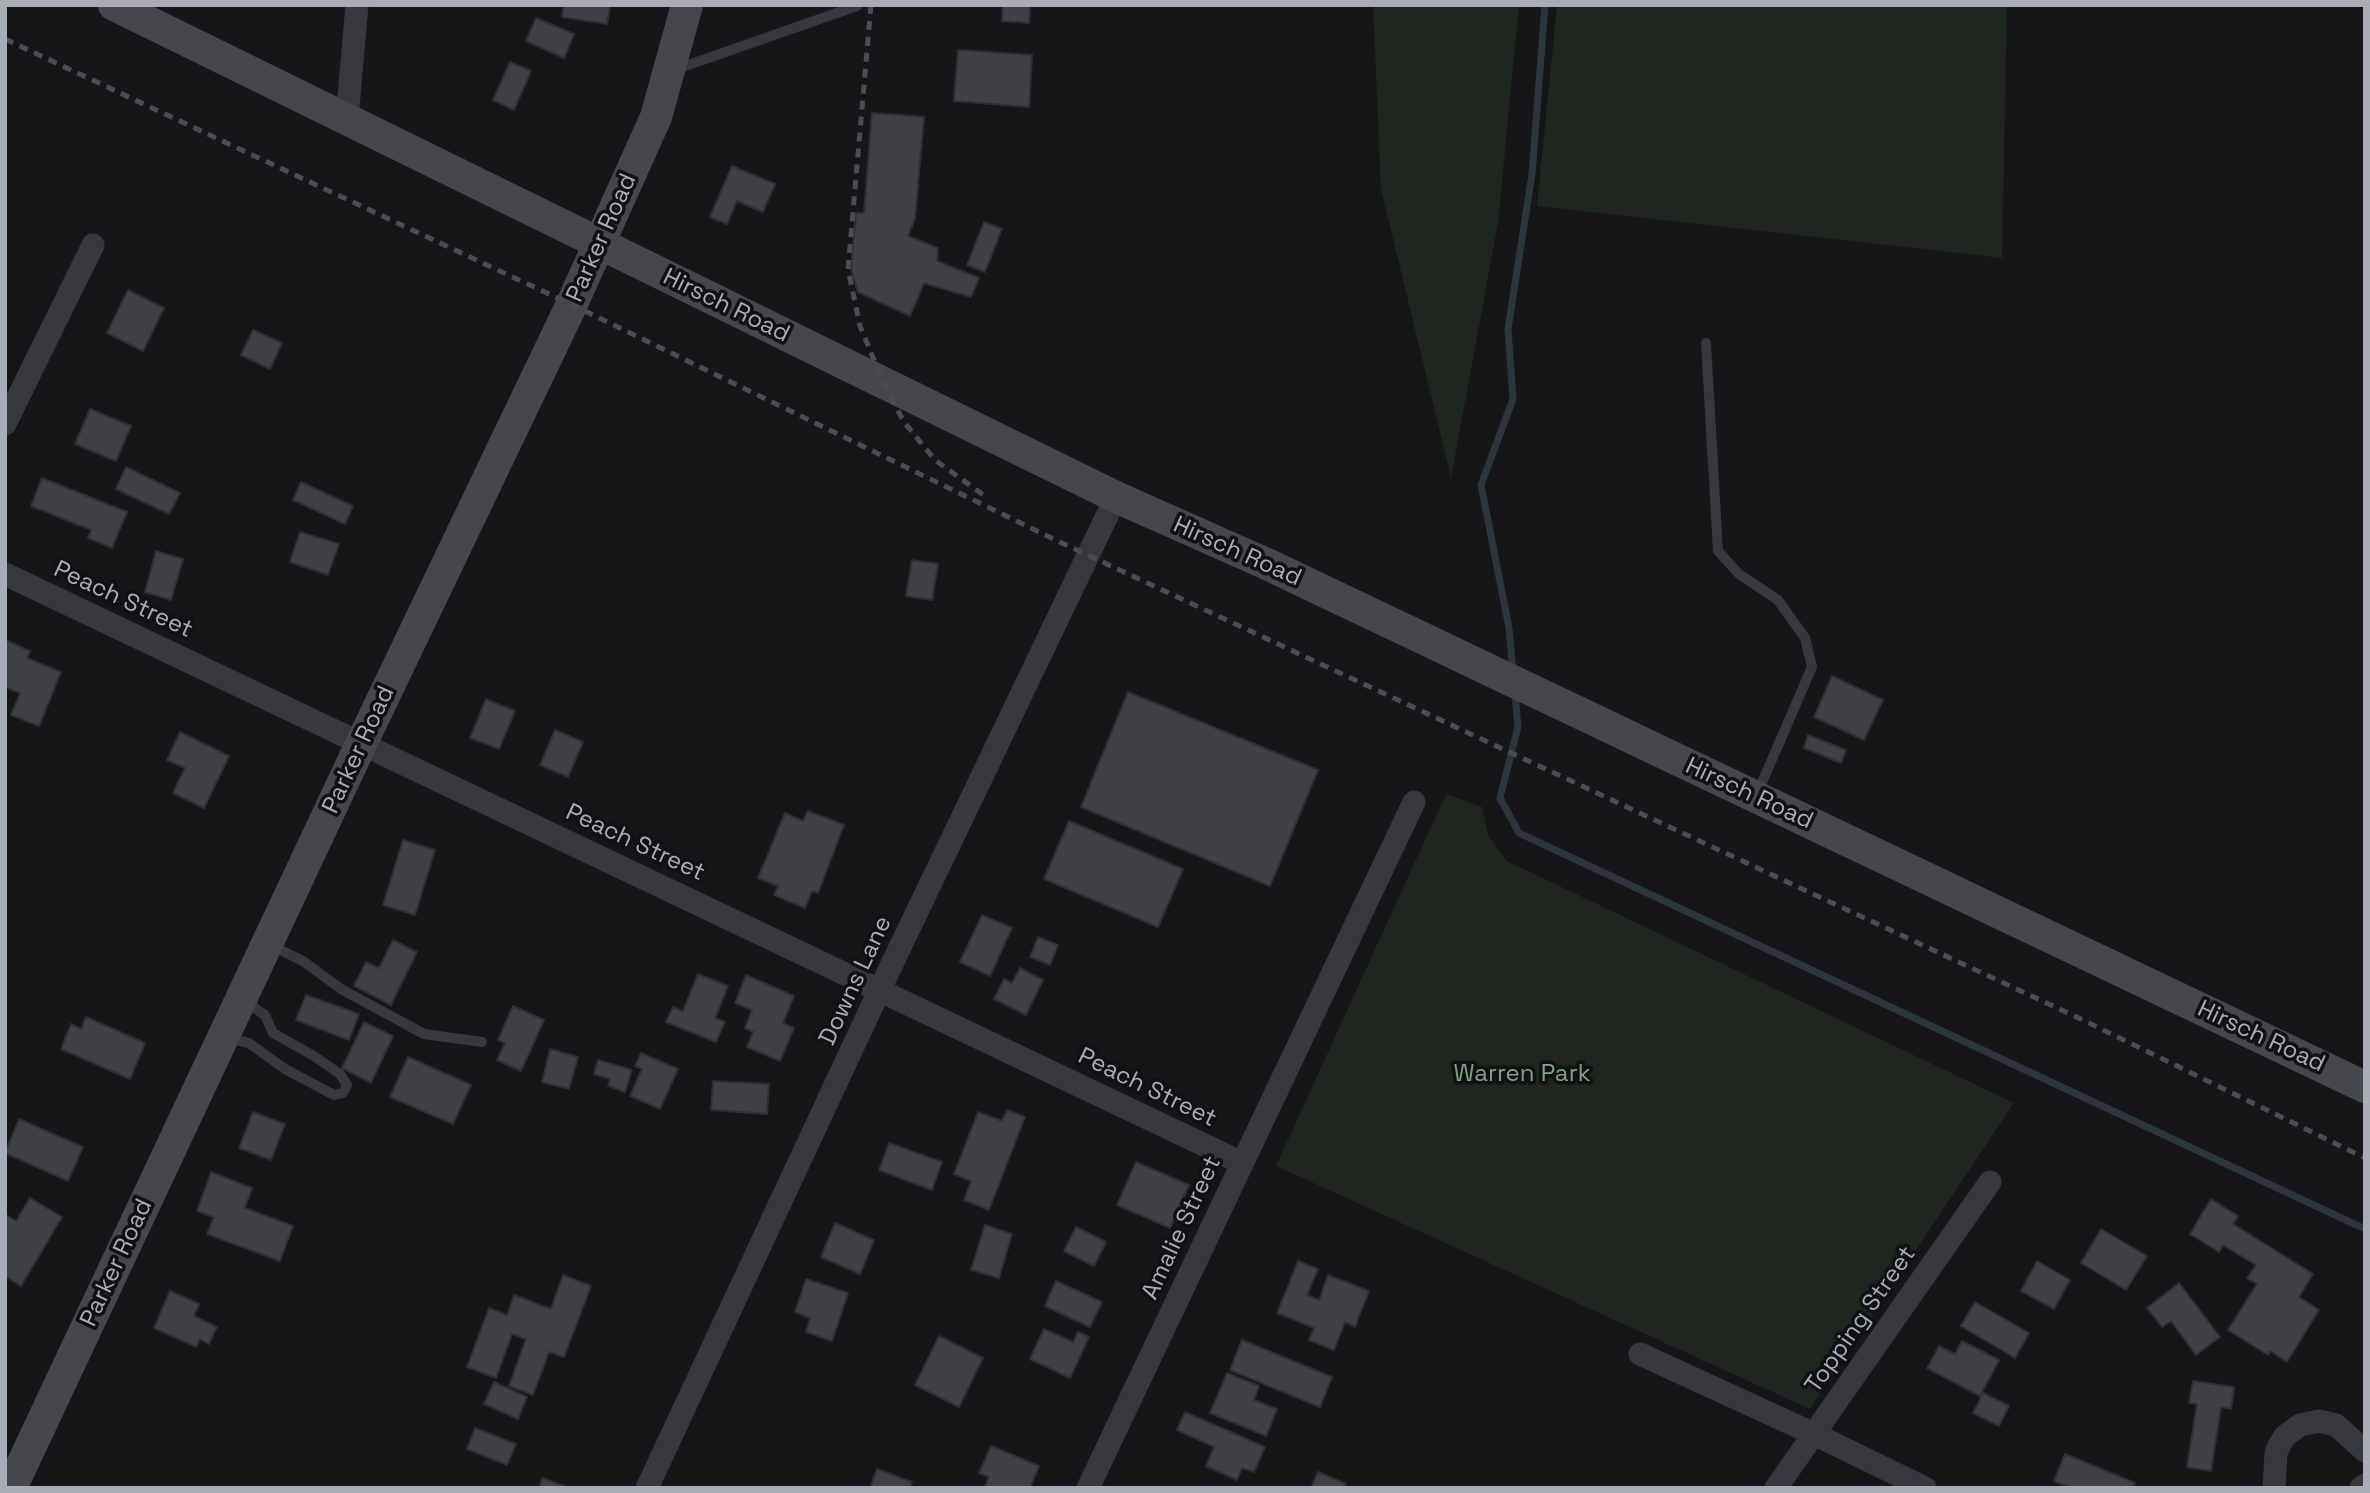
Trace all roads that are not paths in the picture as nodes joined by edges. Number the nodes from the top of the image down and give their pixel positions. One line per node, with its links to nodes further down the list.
1 (114, 5): 6 (main road, Hirsch Road)
2 (357, 5): 6 (street)
3 (687, 5): 5 (main road, Parker Road)
4 (857, 6): 5 (lane)
5 (668, 72): 7 (main road, Parker Road)
6 (347, 119): 7 (main road, Hirsch Road)
7 (599, 243): 11 (main road, Hirsch Road); 13 (main road, Parker Road)
8 (93, 245): 10 (street)
9 (1706, 343): 14 (lane)
10 (5, 425)
11 (1116, 497): 14 (main road, Hirsch Road); 17 (street, Downs Lane)
12 (5, 574): 13 (street, Peach Street)
13 (362, 742): 16 (main road, Parker Road); 17 (street, Peach Street)
14 (1756, 797): 21 (main road, Hirsch Road)
15 (1414, 802): 22 (street, Amalie Street)
16 (267, 944): 18 (main road, Parker Road); 20 (lane)
17 (880, 989): 22 (street, Peach Street); 28 (street, Downs Lane)
18 (241, 999): 19 (main road, Parker Road); 19 (lane)
19 (223, 1038): 27 (main road, Parker Road)
20 (482, 1042)
21 (2365, 1087)
22 (1242, 1163): 29 (street, Amalie Street)
23 (1990, 1182): 25 (street, Topping Street)
24 (1640, 1354): 25 (street)
25 (1814, 1434): 30 (street, Topping Street); 31 (street)
26 (2365, 1451): 32 (street)
27 (11, 1488)
28 (647, 1488)
29 (1088, 1488)
30 (1776, 1488)
31 (1925, 1488)
32 (2274, 1488)

